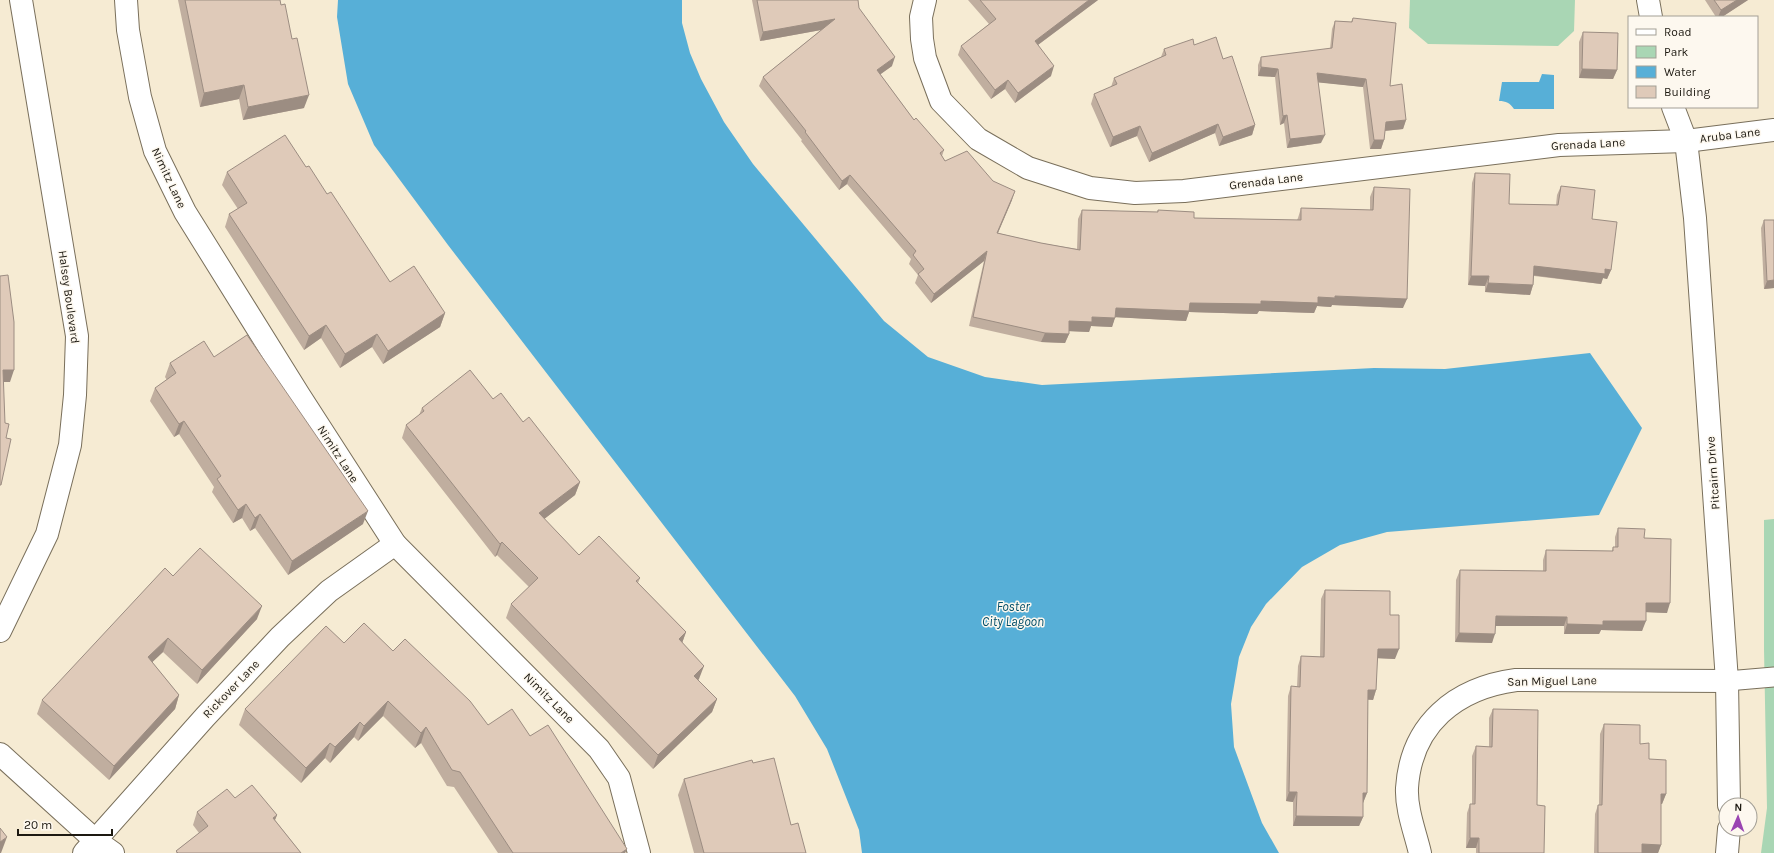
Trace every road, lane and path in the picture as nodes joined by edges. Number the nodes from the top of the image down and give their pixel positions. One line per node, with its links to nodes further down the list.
1 (21, 0): 10 (street, Halsey Boulevard)
2 (126, 0): 9 (street, Nimitz Lane)
3 (925, 0): 8 (street, Grenada Lane)
4 (1648, 0): 5 (street)
5 (1651, 16)
6 (1673, 108): 8 (street)
7 (1774, 130): 8 (street, Aruba Lane)
8 (1686, 141): 12 (street, Pitcairn Drive)
9 (395, 544): 16 (street, Rickover Lane); 17 (street, Nimitz Lane)
10 (0, 631)
11 (1774, 677): 12 (lane)
12 (1727, 681): 14 (street, Pitcairn Drive); 18 (street, San Miguel Lane)
13 (0, 754): 16 (street)
14 (1729, 797)
15 (1728, 837): 19 (street)
16 (98, 849)
17 (639, 853)
18 (1420, 853)
19 (1727, 853)

